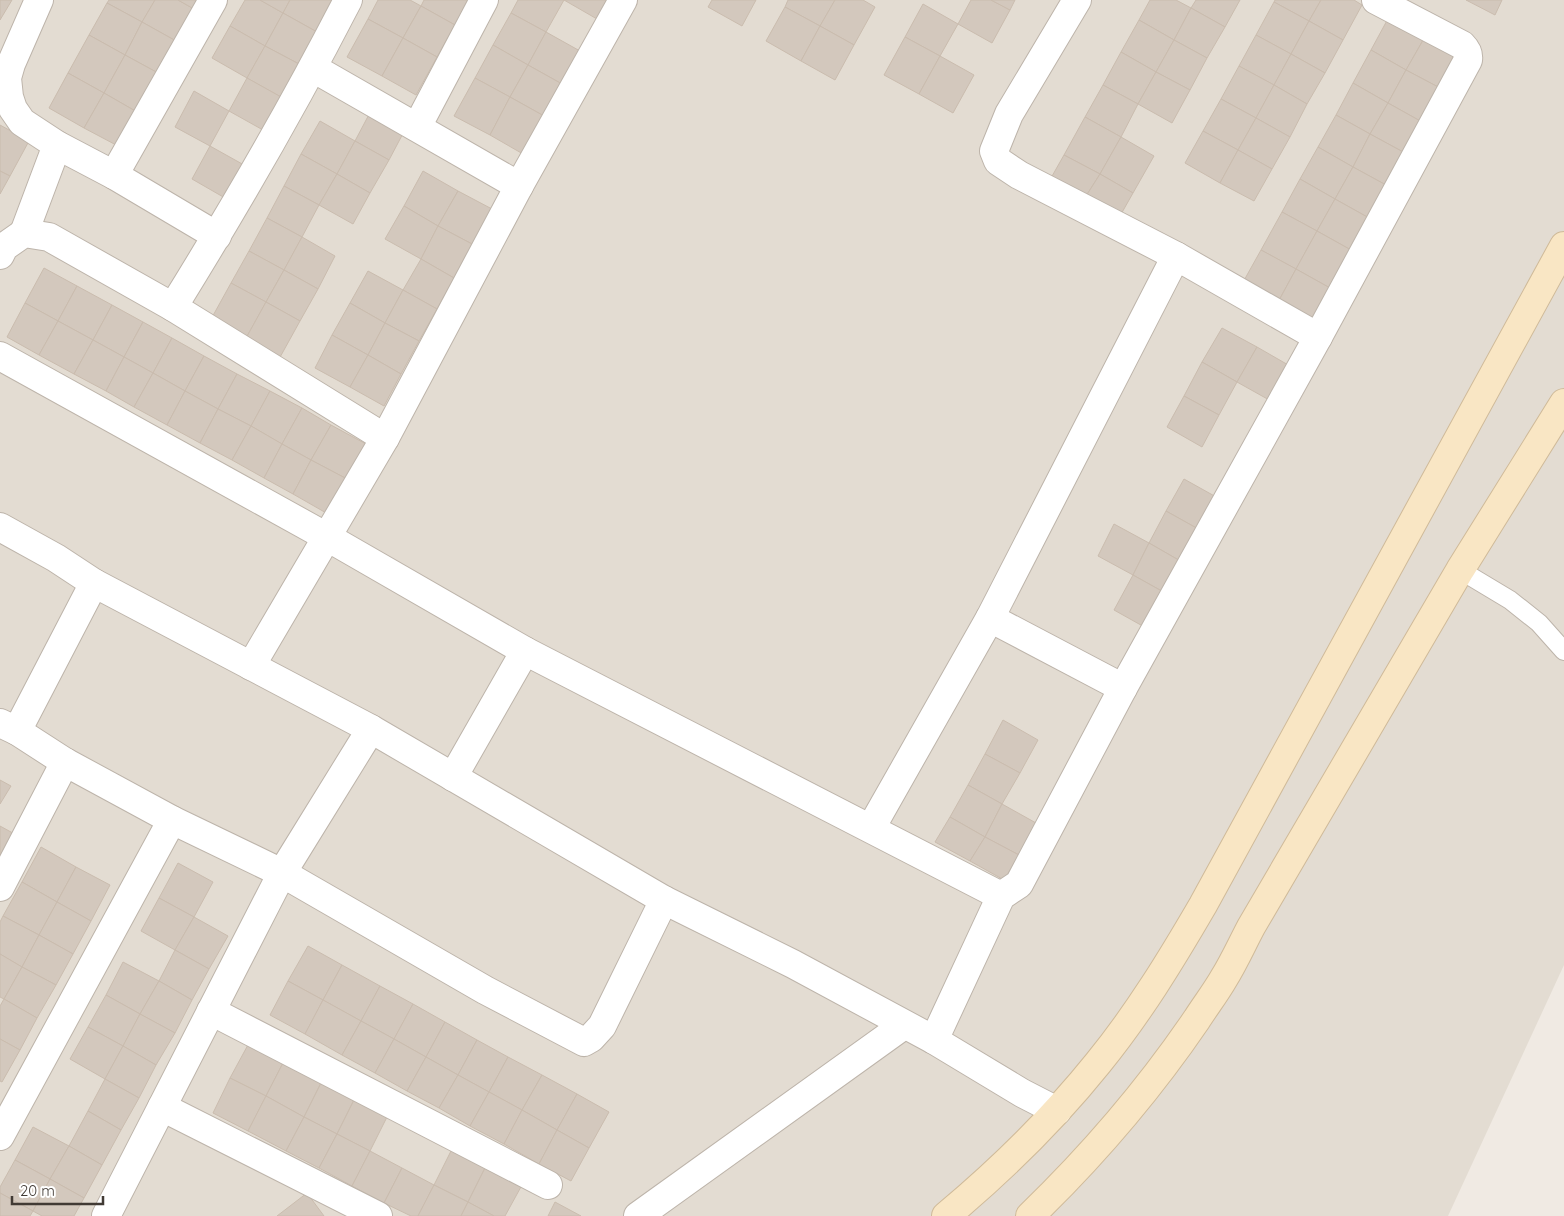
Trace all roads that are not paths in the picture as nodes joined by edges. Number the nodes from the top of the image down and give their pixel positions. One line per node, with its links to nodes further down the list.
1 (40, 0): 10 (street)
2 (213, 0): 11 (street)
3 (348, 0): 8 (street)
4 (484, 0): 9 (street)
5 (624, 0): 12 (street)
6 (1077, 0): 17 (street)
7 (1376, 0): 19 (street)
8 (313, 68): 9 (street); 14 (street)
9 (417, 127): 12 (street)
10 (57, 145): 11 (street); 13 (street)
11 (114, 175): 14 (street)
12 (519, 186): 22 (street)
13 (24, 233): 16 (street); 18 (street)
14 (218, 236): 18 (street)
15 (1564, 246): 46 (main road)
16 (0, 255)
17 (1176, 256): 19 (street); 27 (street)
18 (173, 307): 22 (street)
19 (1318, 337): 31 (street)
20 (0, 356): 24 (street)
21 (1564, 404): 25 (main road)
22 (385, 438): 24 (street)
23 (0, 527): 26 (street)
24 (327, 537): 28 (street); 30 (street)
25 (1460, 570): 29 (lane); 53 (main road)
26 (94, 583): 30 (street); 32 (street)
27 (990, 618): 31 (street); 37 (street)
28 (524, 650): 35 (street); 37 (street)
29 (1564, 651)
30 (251, 666): 33 (street)
31 (1123, 688): 40 (street)
32 (9, 727): 34 (street)
33 (372, 729): 35 (street); 38 (street)
34 (65, 762): 36 (street); 39 (street)
35 (452, 777): 41 (street)
36 (172, 820): 38 (street); 47 (street)
37 (871, 828): 40 (street)
38 (282, 874): 41 (street); 42 (street)
39 (0, 887)
40 (1001, 896): 44 (street)
41 (664, 900): 43 (street)
42 (211, 1011): 45 (street); 48 (street)
43 (904, 1025): 44 (street); 51 (street)
44 (934, 1040): 46 (street)
45 (162, 1107): 49 (street); 50 (street)
46 (1057, 1110): 52 (main road)
47 (0, 1136)
48 (548, 1185)
49 (106, 1216)
50 (378, 1216)
51 (638, 1216)
52 (946, 1216)
53 (1030, 1216)

